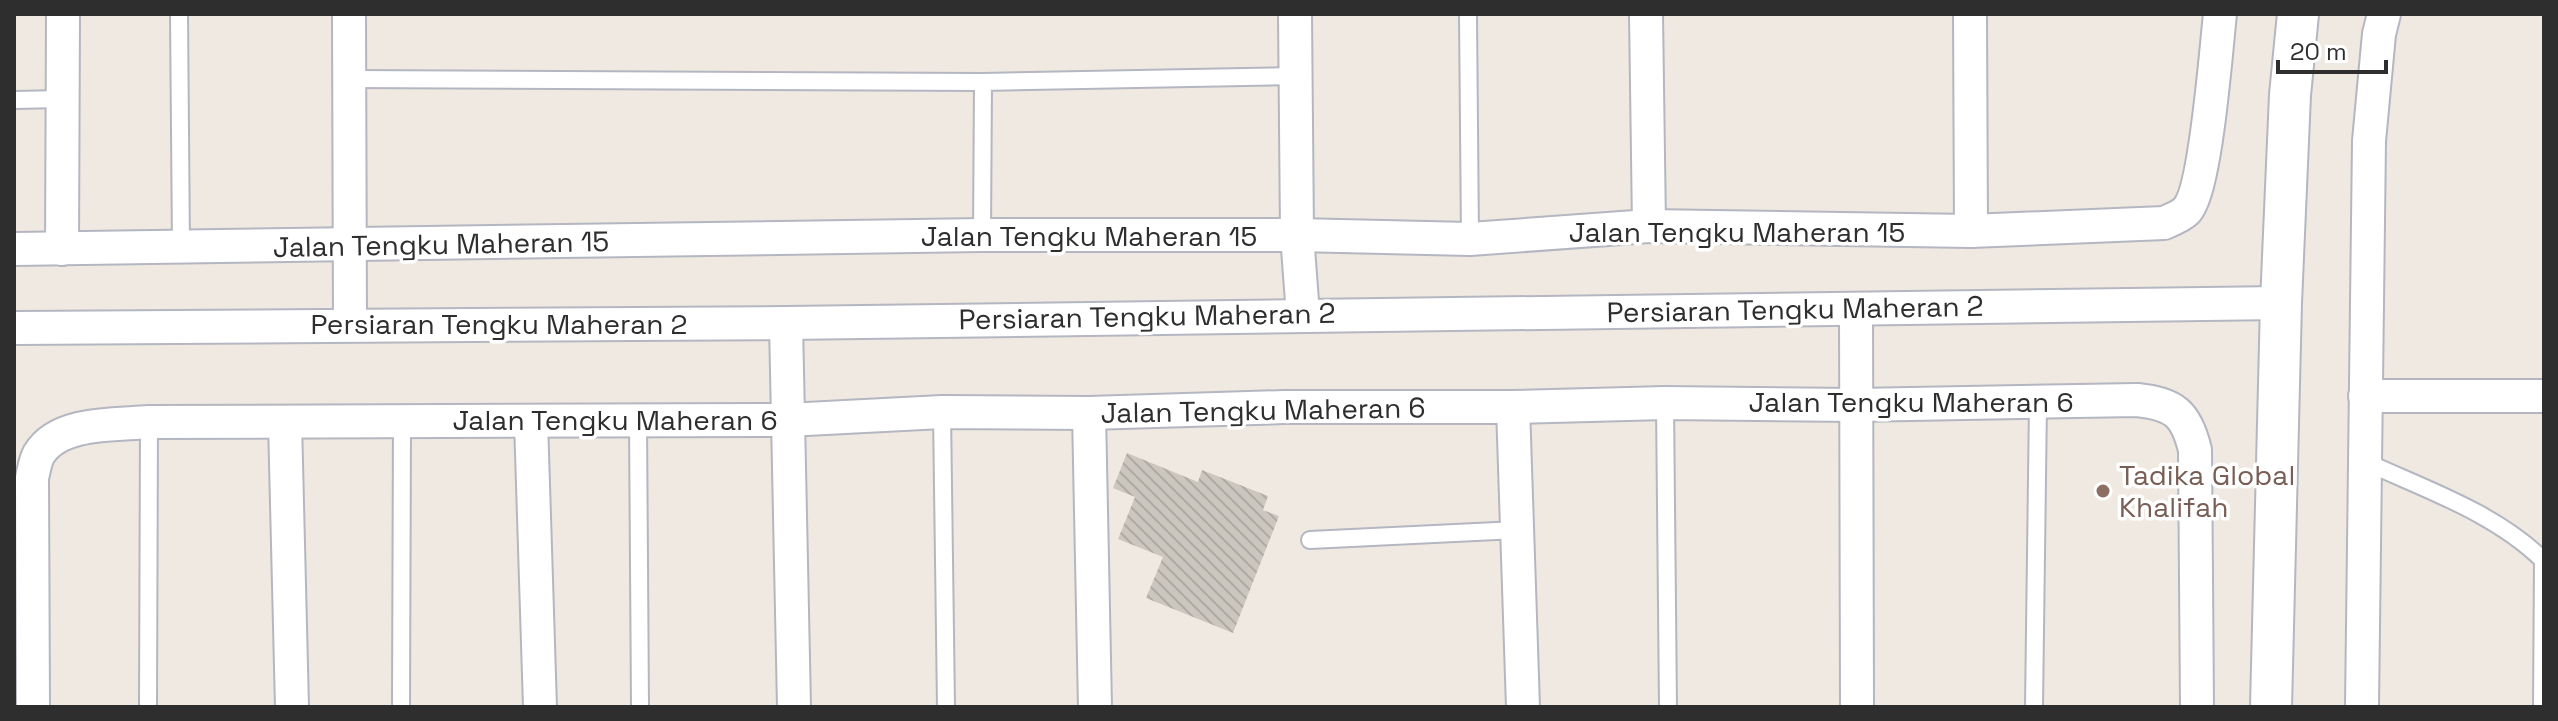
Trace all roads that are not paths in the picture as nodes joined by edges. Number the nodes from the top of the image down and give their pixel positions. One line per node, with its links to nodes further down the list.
1 (63, 14): 14 (street)
2 (179, 14): 22 (lane)
3 (349, 14): 12 (street)
4 (1295, 14): 11 (street)
5 (1468, 14): 20 (lane)
6 (1646, 14): 16 (street)
7 (1970, 14): 17 (street)
8 (2220, 14): 17 (street, Jalan Tengku Maheran 15)
9 (2298, 14): 25 (street)
10 (2384, 14): 31 (street)
11 (1295, 76): 13 (lane); 19 (street)
12 (349, 79): 13 (lane); 21 (street)
13 (983, 82): 18 (lane)
14 (62, 99): 15 (lane); 24 (street)
15 (14, 100)
16 (1649, 226): 17 (street, Jalan Tengku Maheran 15); 20 (street, Jalan Tengku Maheran 15)
17 (1971, 231)
18 (982, 235): 19 (street, Jalan Tengku Maheran 15); 21 (street, Jalan Tengku Maheran 15)
19 (1297, 235): 20 (street, Jalan Tengku Maheran 15); 27 (street)
20 (1470, 239)
21 (350, 246): 22 (street, Jalan Tengku Maheran 15); 29 (street)
22 (181, 248): 24 (street, Jalan Tengku Maheran 15)
23 (14, 249): 24 (street, Jalan Tengku Maheran 15)
24 (62, 249)
25 (2281, 303): 26 (street, Persiaran Tengku Maheran 2); 62 (street)
26 (1856, 310): 27 (street, Persiaran Tengku Maheran 2); 35 (street)
27 (1303, 315): 28 (street, Persiaran Tengku Maheran 2)
28 (786, 323): 29 (street, Persiaran Tengku Maheran 2); 39 (street)
29 (350, 325): 30 (street, Persiaran Tengku Maheran 2)
30 (14, 328)
31 (2365, 396): 32 (street); 45 (street)
32 (2544, 396)
33 (2038, 402): 35 (street, Jalan Tengku Maheran 6); 60 (lane); 61 (street, Jalan Tengku Maheran 6)
34 (1665, 403): 35 (street, Jalan Tengku Maheran 6); 36 (street, Jalan Tengku Maheran 6); 58 (lane)
35 (1856, 405): 59 (street)
36 (1513, 407): 38 (street, Jalan Tengku Maheran 6); 46 (street)
37 (942, 412): 38 (street, Jalan Tengku Maheran 6); 39 (street, Jalan Tengku Maheran 6); 55 (lane)
38 (1089, 413): 56 (street)
39 (787, 420): 42 (street, Jalan Tengku Maheran 6); 54 (street)
40 (402, 421): 41 (street, Jalan Tengku Maheran 6); 44 (street, Jalan Tengku Maheran 6); 51 (lane)
41 (531, 421): 42 (street, Jalan Tengku Maheran 6); 52 (street)
42 (638, 421): 53 (lane)
43 (149, 422): 44 (street, Jalan Tengku Maheran 6); 48 (street, Jalan Tengku Maheran 6); 49 (lane)
44 (285, 422): 50 (street)
45 (2366, 462): 63 (street); 64 (lane)
46 (1517, 530): 47 (lane); 57 (street)
47 (1310, 540)
48 (33, 707)
49 (148, 707)
50 (292, 707)
51 (401, 707)
52 (540, 707)
53 (640, 707)
54 (794, 707)
55 (946, 707)
56 (1095, 707)
57 (1523, 707)
58 (1668, 707)
59 (1857, 707)
60 (2034, 707)
61 (2197, 707)
62 (2271, 707)
63 (2362, 707)
64 (2542, 707)

